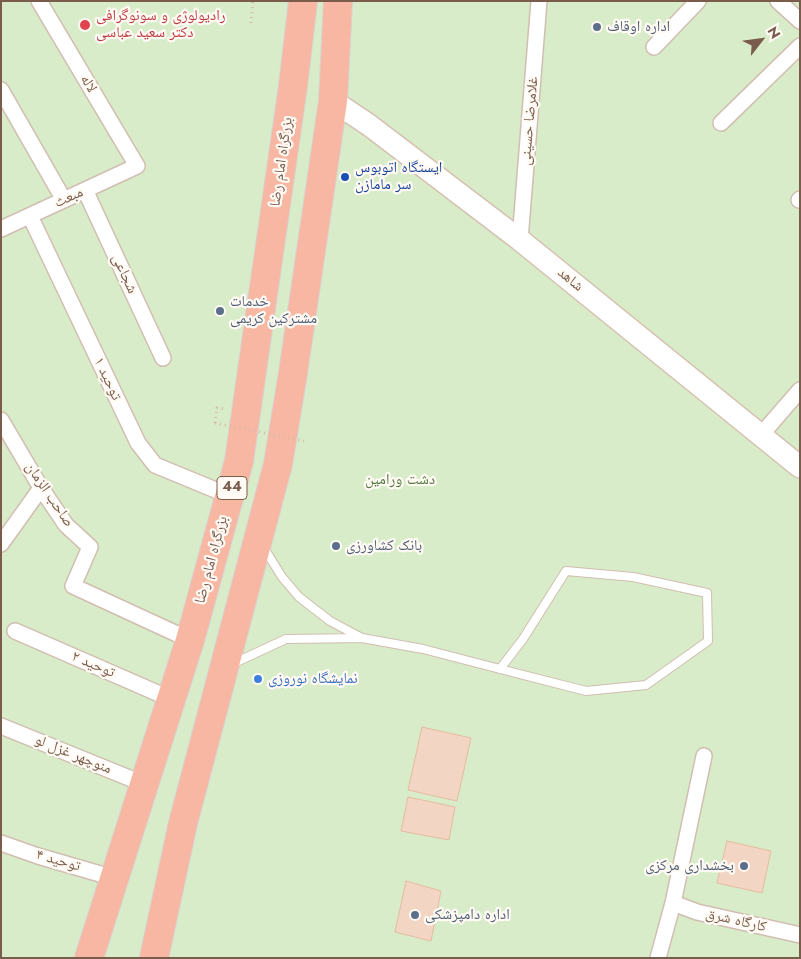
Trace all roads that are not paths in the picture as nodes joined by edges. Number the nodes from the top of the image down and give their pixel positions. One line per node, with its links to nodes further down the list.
1 (39, 1): 13 (street, لاله)
2 (303, 1): 25 (highway, بزرگراه امام رضا / 44)
3 (338, 1): 11 (highway, 44)
4 (540, 1): 18 (street, غلامرضا حسینی)
5 (698, 1): 9 (street)
6 (778, 1): 7 (street)
7 (800, 21)
8 (800, 46): 12 (street)
9 (654, 47)
10 (1, 90): 15 (street)
11 (333, 101): 18 (main road, شاهد); 26 (highway, 44)
12 (721, 123)
13 (137, 166): 14 (street, مبعث)
14 (85, 190): 15 (street, مبعث); 19 (street, شجاعی)
15 (64, 200): 16 (street, مبعث)
16 (30, 216): 17 (street, مبعث); 25 (street, توحید ۱)
17 (1, 229)
18 (520, 240): 22 (main road, شاهد)
19 (163, 358)
20 (800, 390): 22 (street)
21 (1, 420): 24 (street, صاحب الزمان)
22 (762, 435): 23 (main road, شاهد)
23 (800, 467)
24 (41, 488): 27 (street); 30 (street, صاحب الزمان)
25 (230, 496): 30 (highway, بزرگراه امام رضا / 44)
26 (258, 539): 29 (lane); 31 (highway, 44)
27 (1, 544)
28 (15, 632): 33 (street, توحید ۲)
29 (362, 638): 31 (lane); 32 (lane)
30 (190, 640): 33 (highway, بزرگراه امام رضا / 44)
31 (223, 668): 42 (highway, 44)
32 (500, 669): 32 (lane)
33 (172, 699): 36 (highway, بزرگراه امام رضا / 44)
34 (1, 726): 36 (street, منوچهر غزل لو)
35 (704, 756): 39 (street)
36 (144, 784): 38 (highway, بزرگراه امام رضا / 44)
37 (1, 843): 38 (street, توحید ۴)
38 (114, 878): 41 (highway, بزرگراه امام رضا / 44)
39 (673, 904): 40 (street, کارگاه شرق); 43 (street)
40 (800, 935)
41 (89, 958)
42 (154, 958)
43 (658, 958)

